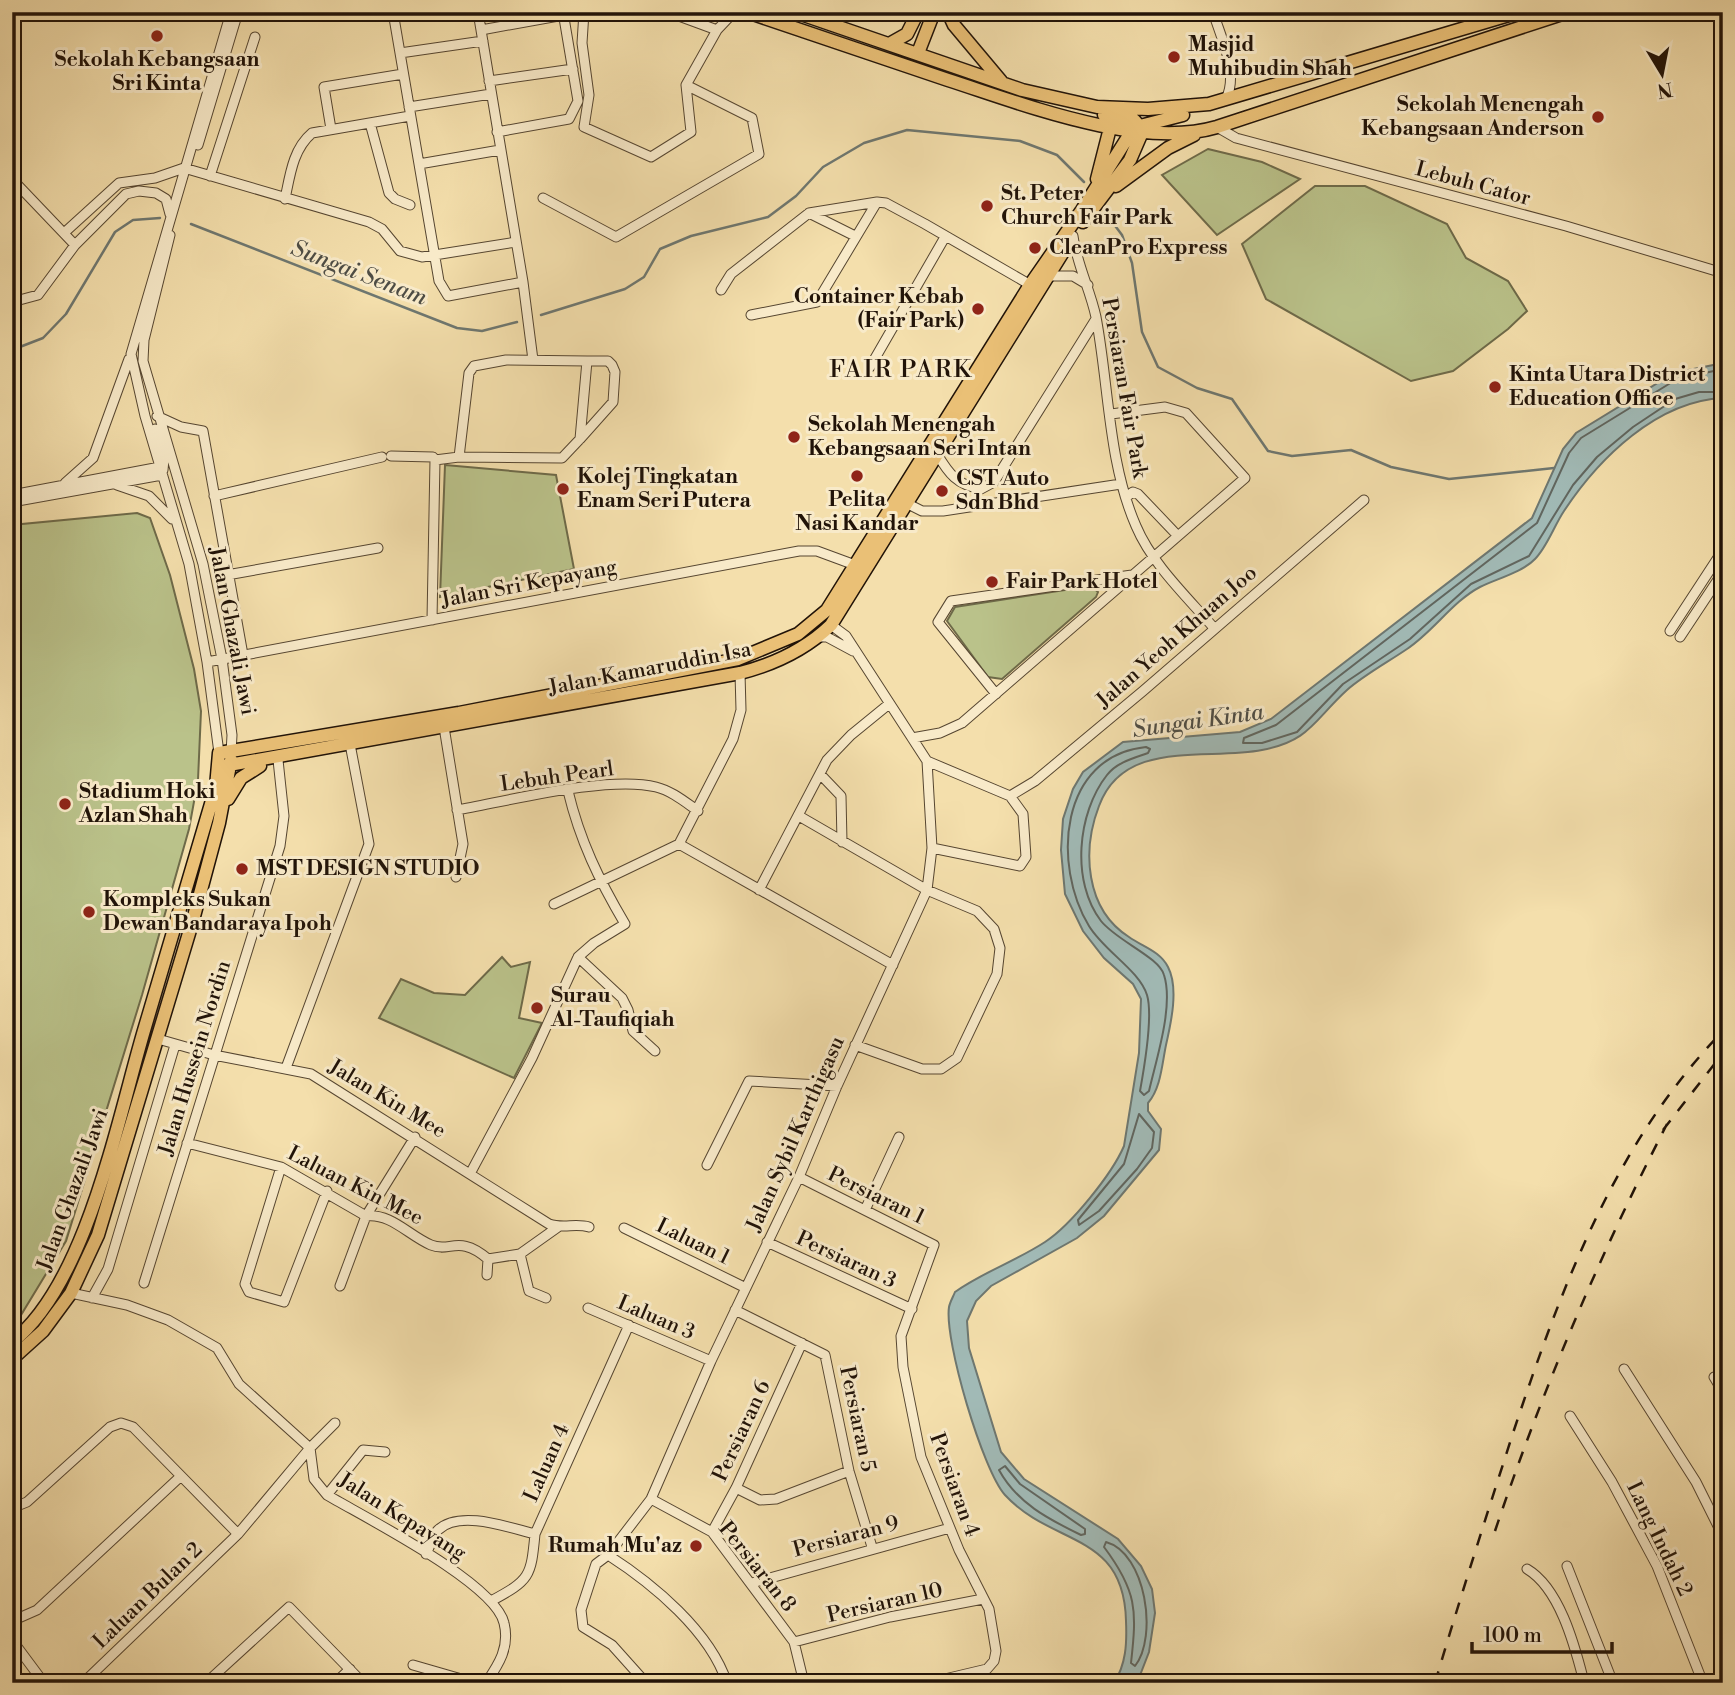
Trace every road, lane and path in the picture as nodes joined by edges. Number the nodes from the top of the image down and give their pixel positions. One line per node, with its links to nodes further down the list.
1 (231, 12): 43 (street, Jalan Ghazali Jawi)
2 (238, 12): 43 (street)
3 (393, 12): 23 (street)
4 (478, 12): 17 (street)
5 (584, 12): 29 (street)
6 (668, 12): 18 (street)
7 (734, 12): 18 (street)
8 (747, 12): 20 (main road)
9 (795, 12): 22 (main road)
10 (918, 12): 22 (main road)
11 (934, 12): 24 (main road)
12 (948, 12): 28 (main road)
13 (1213, 12): 32 (street)
14 (1519, 12): 32 (main road)
15 (1568, 12): 39 (main road)
16 (563, 14): 17 (street); 25 (street)
17 (481, 30): 21 (street)
18 (717, 30): 29 (street)
19 (255, 37): 44 (street)
20 (826, 40): 24 (main road); 36 (main road)
21 (483, 41): 23 (street); 27 (street)
22 (891, 43): 24 (main road)
23 (400, 53): 26 (street)
24 (918, 53): 28 (main road)
25 (573, 69): 27 (street); 40 (street)
26 (403, 74): 34 (street); 38 (street)
27 (489, 80): 31 (street)
28 (1002, 82): 30 (main road)
29 (686, 85): 47 (street)
30 (1022, 90): 33 (main road); 37 (main road)
31 (491, 94): 34 (street); 40 (street)
32 (1226, 99): 33 (main road)
33 (1209, 104): 37 (main road)
34 (410, 111): 35 (street); 42 (street)
35 (370, 123): 38 (street); 50 (street)
36 (1110, 128): 37 (main road); 46 (main road)
37 (1139, 128): 39 (main road); 46 (main road, Jalan Kamaruddin Isa)
38 (331, 129): 48 (street)
39 (1211, 129): 46 (main road); 60 (street, Lebuh Cator)
40 (497, 132): 41 (street)
41 (500, 150): 42 (street); 57 (street)
42 (419, 164): 59 (street)
43 (187, 169): 44 (street); 52 (street, Jalan Ghazali Jawi); 53 (street); 70 (street, Jalan Ghazali Jawi)
44 (210, 176): 48 (street)
45 (12, 179): 53 (street)
46 (1098, 194): 55 (main road, Jalan Kamaruddin Isa); 64 (main road, Jalan Kamaruddin Isa)
47 (543, 198)
48 (285, 199): 59 (street)
49 (877, 202): 51 (street); 54 (street); 56 (street)
50 (410, 205)
51 (809, 212): 54 (street); 65 (street)
52 (170, 214): 58 (street); 69 (street, Jalan Ghazali Jawi)
53 (64, 233): 58 (street)
54 (855, 236): 67 (street)
55 (1073, 236): 61 (main road, Jalan Kamaruddin Isa); 63 (street, Persiaran Fair Park)
56 (945, 237): 64 (street); 73 (street)
57 (516, 242): 59 (street); 62 (street)
58 (75, 245): 66 (street)
59 (435, 256): 62 (street)
60 (1723, 273)
61 (1047, 276): 63 (street, Persiaran Fair Park); 64 (main road, Jalan Kamaruddin Isa)
62 (523, 282): 71 (street)
63 (1089, 286): 68 (street, Persiaran Fair Park)
64 (1035, 287): 77 (main road, Jalan Kamaruddin Isa); 96 (main road, Jalan Kamaruddin Isa)
65 (721, 290)
66 (12, 302)
67 (751, 315)
68 (1096, 318): 74 (street, Persiaran Fair Park); 77 (street)
69 (131, 354): 80 (street, Jalan Ghazali Jawi); 81 (street)
70 (143, 360): 75 (street, Jalan Ghazali Jawi); 80 (street)
71 (533, 360): 72 (street); 78 (street)
72 (587, 361): 76 (street); 76 (street)
73 (870, 367)
74 (1111, 414): 82 (street, Persiaran Fair Park); 92 (street)
75 (158, 416): 85 (street); 90 (street, Jalan Ghazali Jawi)
76 (580, 439): 78 (street)
77 (937, 454): 89 (main road, Jalan Kamaruddin Isa)
78 (459, 457): 79 (street)
79 (435, 460): 85 (street); 100 (street)
80 (161, 471): 81 (street); 83 (street); 90 (street); 91 (street)
81 (64, 484): 84 (street)
82 (1121, 484): 86 (street, Persiaran Fair Park); 89 (street)
83 (116, 485): 88 (street); 91 (street)
84 (12, 495)
85 (214, 496): 98 (street)
86 (1126, 497): 92 (street, Persiaran Fair Park); 95 (street, Persiaran Fair Park)
87 (1364, 500): 102 (street, Jalan Yeoh Khuan Joo)
88 (12, 502)
89 (906, 503): 96 (main road, Jalan Kamaruddin Isa)
90 (188, 517): 110 (street, Jalan Ghazali Jawi)
91 (177, 526): 111 (street)
92 (1178, 536): 95 (street)
93 (378, 548): 98 (street)
94 (1723, 550): 103 (street)
95 (1154, 556): 99 (street); 102 (street, Persiaran Fair Park)
96 (861, 568): 100 (street, Jalan Sri Kepayang); 101 (main road, Jalan Kamaruddin Isa); 104 (main road, Jalan Kamaruddin Isa)
97 (1723, 572): 106 (street)
98 (227, 575): 109 (street)
99 (1133, 575): 113 (street); 113 (street)
100 (432, 620): 109 (street, Jalan Sri Kepayang)
101 (831, 625): 104 (main road); 105 (main road, Jalan Kamaruddin Isa); 108 (street, Jalan Sybil Karthigasu)
102 (1214, 628): 125 (street, Jalan Yeoh Khuan Joo)
103 (1670, 631)
104 (798, 634): 107 (main road, Jalan Kamaruddin Isa)
105 (818, 637): 108 (street); 112 (main road, Jalan Kamaruddin Isa)
106 (1680, 637)
107 (762, 650): 112 (main road); 118 (main road, Jalan Kamaruddin Isa)
108 (854, 652): 114 (street, Jalan Sybil Karthigasu)
109 (243, 655): 110 (street, Jalan Sri Kepayang)
110 (222, 659): 111 (street, Jalan Sri Kepayang); 118 (street, Jalan Ghazali Jawi)
111 (207, 662): 118 (street)
112 (740, 673): 115 (main road, Jalan Kamaruddin Isa); 127 (street)
113 (996, 694): 116 (street)
114 (889, 704): 116 (street, Jalan Sybil Karthigasu); 123 (street)
115 (444, 727): 117 (main road, Jalan Kamaruddin Isa); 126 (street)
116 (912, 738): 121 (street, Jalan Sybil Karthigasu)
117 (351, 744): 119 (main road, Jalan Kamaruddin Isa); 148 (street)
118 (225, 753): 122 (main road, Jalan Ghazali Jawi)
119 (293, 755): 120 (main road); 122 (main road, Jalan Kamaruddin Isa)
120 (278, 760): 129 (main road); 147 (street, Jalan Hussein Nordin)
121 (927, 761): 125 (street); 132 (street, Jalan Sybil Karthigasu)
122 (224, 767): 129 (main road, Jalan Ghazali Jawi); 139 (main road, Jalan Ghazali Jawi)
123 (820, 774): 128 (street); 130 (street)
124 (568, 791): 126 (street, Lebuh Pearl); 127 (street, Lebuh Pearl); 134 (street)
125 (1010, 796): 132 (street)
126 (457, 810): 133 (street)
127 (698, 811): 131 (street)
128 (799, 816): 130 (street); 135 (street)
129 (219, 822): 138 (main road, Jalan Ghazali Jawi)
130 (842, 842): 136 (street)
131 (679, 844): 134 (street); 135 (street)
132 (932, 848): 136 (street, Jalan Sybil Karthigasu)
133 (456, 877)
134 (600, 882): 137 (street); 140 (street)
135 (759, 890): 141 (street)
136 (927, 890): 141 (street, Jalan Sybil Karthigasu); 145 (street)
137 (554, 904)
138 (193, 920): 139 (main road); 143 (main road, Jalan Ghazali Jawi)
139 (168, 950): 142 (main road, Jalan Ghazali Jawi)
140 (578, 957): 146 (street); 156 (street)
141 (892, 965): 145 (street, Jalan Sybil Karthigasu)
142 (155, 993): 143 (main road); 149 (main road, Jalan Ghazali Jawi)
143 (158, 1039): 144 (street, Jalan Kin Mee); 149 (main road); 172 (main road, Jalan Ghazali Jawi)
144 (175, 1045): 147 (street, Jalan Kin Mee); 173 (street)
145 (855, 1045): 150 (street, Jalan Sybil Karthigasu)
146 (655, 1051)
147 (214, 1055): 148 (street, Jalan Kin Mee); 153 (street, Jalan Hussein Nordin)
148 (286, 1068): 151 (street, Jalan Kin Mee)
149 (133, 1071): 179 (main road, Jalan Ghazali Jawi)
150 (837, 1086): 154 (street); 157 (street, Jalan Sybil Karthigasu)
151 (415, 1137): 156 (street, Jalan Kin Mee); 160 (street)
152 (900, 1137): 159 (street)
153 (187, 1143): 155 (street, Laluan Kin Mee); 169 (street, Jalan Hussein Nordin)
154 (708, 1165)
155 (281, 1167): 158 (street, Laluan Kin Mee); 158 (street)
156 (471, 1172): 161 (street, Jalan Kin Mee)
157 (799, 1177): 159 (street, Persiaran 1); 164 (street, Jalan Sybil Karthigasu)
158 (327, 1191): 160 (street, Laluan Kin Mee)
159 (865, 1210): 165 (street, Persiaran 1)
160 (366, 1216): 167 (street, Laluan Kin Mee); 170 (street)
161 (558, 1227): 162 (street); 166 (street)
162 (589, 1227)
163 (624, 1228): 171 (street, Laluan 1)
164 (767, 1242): 171 (street, Jalan Sybil Karthigasu); 176 (street, Persiaran 3)
165 (934, 1248): 176 (street, Persiaran 4)
166 (520, 1254): 167 (street); 174 (street)
167 (488, 1259): 168 (street)
168 (487, 1275)
169 (144, 1283)
170 (340, 1286)
171 (746, 1288): 177 (street, Jalan Sybil Karthigasu)
172 (71, 1293): 173 (street); 179 (main road); 182 (main road, Jalan Ghazali Jawi)
173 (92, 1298): 189 (street)
174 (546, 1298)
175 (588, 1308): 178 (street, Laluan 3)
176 (912, 1309): 197 (street, Persiaran 4)
177 (735, 1310): 181 (street, Persiaran 5); 183 (street, Jalan Sybil Karthigasu)
178 (629, 1325): 183 (street, Laluan 3); 199 (street, Laluan 4)
179 (27, 1331): 180 (main road, Jalan Ghazali Jawi)
180 (12, 1342)
181 (802, 1343): 191 (street, Persiaran 5); 193 (street, Persiaran 6)
182 (12, 1359)
183 (711, 1361): 195 (street, Jalan Sybil Karthigasu)
184 (1623, 1369): 201 (street)
185 (1714, 1377): 186 (street)
186 (1723, 1392)
187 (1570, 1416): 229 (street, Lang Indah 2)
188 (335, 1423): 189 (street, Laluan Bulan 2)
189 (310, 1448): 194 (street, Jalan Kepayang); 200 (street, Laluan Bulan 2)
190 (385, 1452): 194 (street)
191 (849, 1471): 193 (street); 202 (street, Persiaran 5)
192 (181, 1476): 196 (street); 200 (street); 210 (street)
193 (736, 1488): 198 (street, Persiaran 6)
194 (327, 1495): 203 (street, Jalan Kepayang)
195 (651, 1499): 198 (street, Persiaran 8); 204 (street, Jalan Sybil Karthigasu)
196 (12, 1508)
197 (950, 1528): 202 (street, Persiaran 9); 208 (street, Persiaran 4)
198 (712, 1532): 207 (street, Persiaran 8)
199 (535, 1534): 203 (street); 209 (street, Laluan 4)
200 (238, 1535): 217 (street, Laluan Bulan 2)
201 (1723, 1536)
202 (872, 1547): 207 (street, Persiaran 9)
203 (426, 1554): 209 (street, Jalan Kepayang)
204 (608, 1556): 223 (street, Jalan Sybil Karthigasu); 224 (street)
205 (1567, 1566): 228 (street)
206 (1527, 1569): 215 (street)
207 (752, 1583): 212 (street, Persiaran 8)
208 (983, 1599): 212 (street, Persiaran 10); 226 (street, Persiaran 4)
209 (491, 1601): 222 (street, Jalan Kepayang)
210 (12, 1621)
211 (12, 1640): 216 (street)
212 (794, 1642): 225 (street, Persiaran 8)
213 (414, 1665): 221 (street)
214 (350, 1669): 218 (street); 219 (street); 220 (street)
215 (1584, 1680): 227 (street)
216 (44, 1683)
217 (83, 1683)
218 (206, 1683)
219 (335, 1683)
220 (363, 1683)
221 (465, 1683)
222 (486, 1683)
223 (646, 1683)
224 (727, 1683)
225 (804, 1683)
226 (928, 1683)
227 (1540, 1683)
228 (1613, 1683)
229 (1703, 1683)

